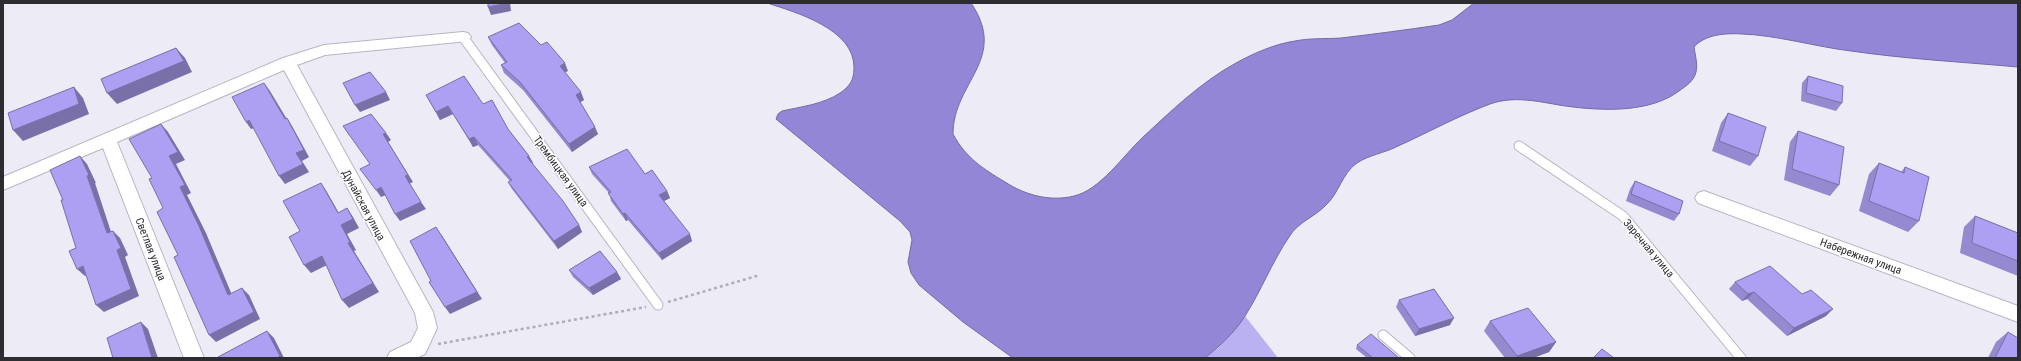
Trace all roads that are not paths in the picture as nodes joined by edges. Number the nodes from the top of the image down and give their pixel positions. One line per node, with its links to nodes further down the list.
1 (463, 37): 2 (street); 7 (lane, Трембицкая улица)
2 (288, 62): 3 (street); 11 (street, Дунайская улица)
3 (108, 139): 5 (street); 10 (street, Светлая улица)
4 (1519, 146): 13 (lane, Заречная улица)
5 (3, 184)
6 (1704, 198): 8 (street, Набережная улица)
7 (658, 305)
8 (2018, 314)
9 (1383, 335): 12 (lane)
10 (194, 358)
11 (398, 358)
12 (1410, 358)
13 (1741, 358)

